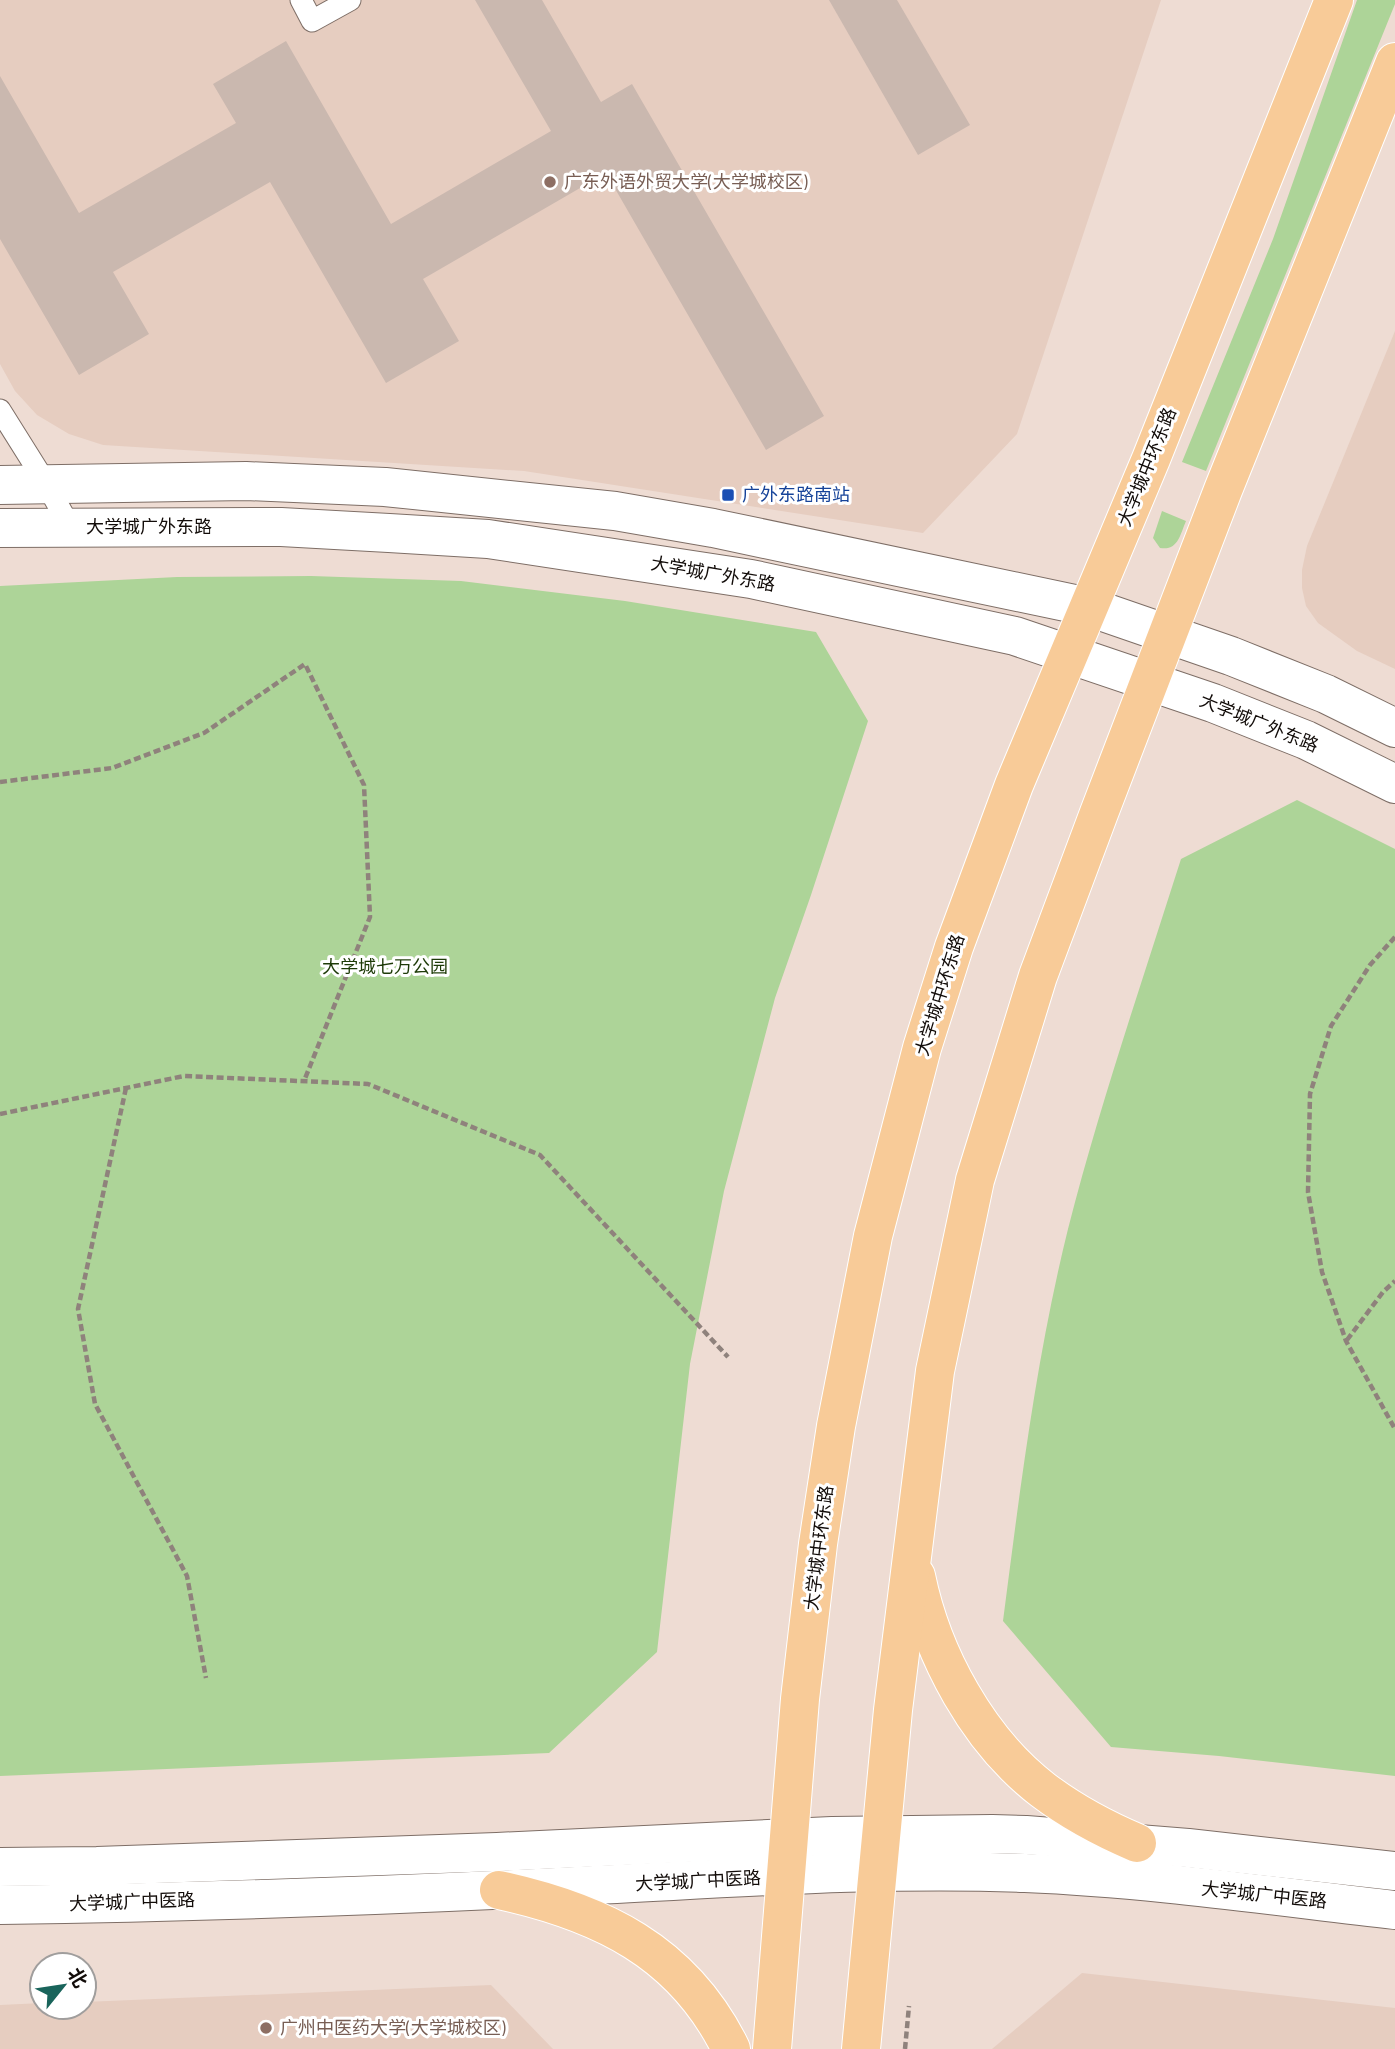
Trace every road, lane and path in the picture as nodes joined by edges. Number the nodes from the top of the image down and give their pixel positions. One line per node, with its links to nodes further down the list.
1 (301, 0): 2 (lane)
2 (350, 0)
3 (1334, 0): 10 (main road, 大学城中环东路)
4 (1395, 62): 11 (main road)
5 (0, 410): 7 (lane)
6 (0, 485): 7 (street)
7 (47, 485): 8 (lane); 10 (street)
8 (70, 527): 9 (street, 大学城广外东路); 12 (street, 大学城广外东路)
9 (0, 528)
10 (1089, 607): 11 (street); 12 (main road, 大学城中环东路)
11 (1167, 634): 13 (main road); 14 (street)
12 (1069, 653): 13 (street, 大学城广外东路); 28 (main road, 大学城中环东路)
13 (1149, 681): 16 (street, 大学城广外东路); 25 (main road)
14 (1395, 728)
15 (0, 782): 18 (path)
16 (1395, 784)
17 (1395, 937): 22 (path)
18 (303, 1081): 19 (path); 23 (path)
19 (126, 1088): 20 (path); 26 (path)
20 (0, 1114)
21 (1395, 1281): 22 (path)
22 (1346, 1340): 24 (path)
23 (728, 1357)
24 (1395, 1429)
25 (912, 1557): 27 (main road); 29 (main road)
26 (206, 1678)
27 (881, 1836): 28 (street); 29 (street); 32 (main road)
28 (790, 1838): 30 (street); 33 (main road, 大学城中环东路)
29 (1137, 1843): 31 (street)
30 (0, 1867)
31 (1395, 1871)
32 (877, 1874): 33 (street, 大学城广中医路); 36 (street, 大学城广中医路); 40 (main road)
33 (786, 1877): 34 (street, 大学城广中医路); 39 (main road, 大学城中环东路)
34 (499, 1890): 35 (street, 大学城广中医路); 38 (main road)
35 (0, 1905)
36 (1395, 1910)
37 (909, 2007): 41 (path)
38 (731, 2049)
39 (772, 2049)
40 (861, 2049)
41 (905, 2049)

